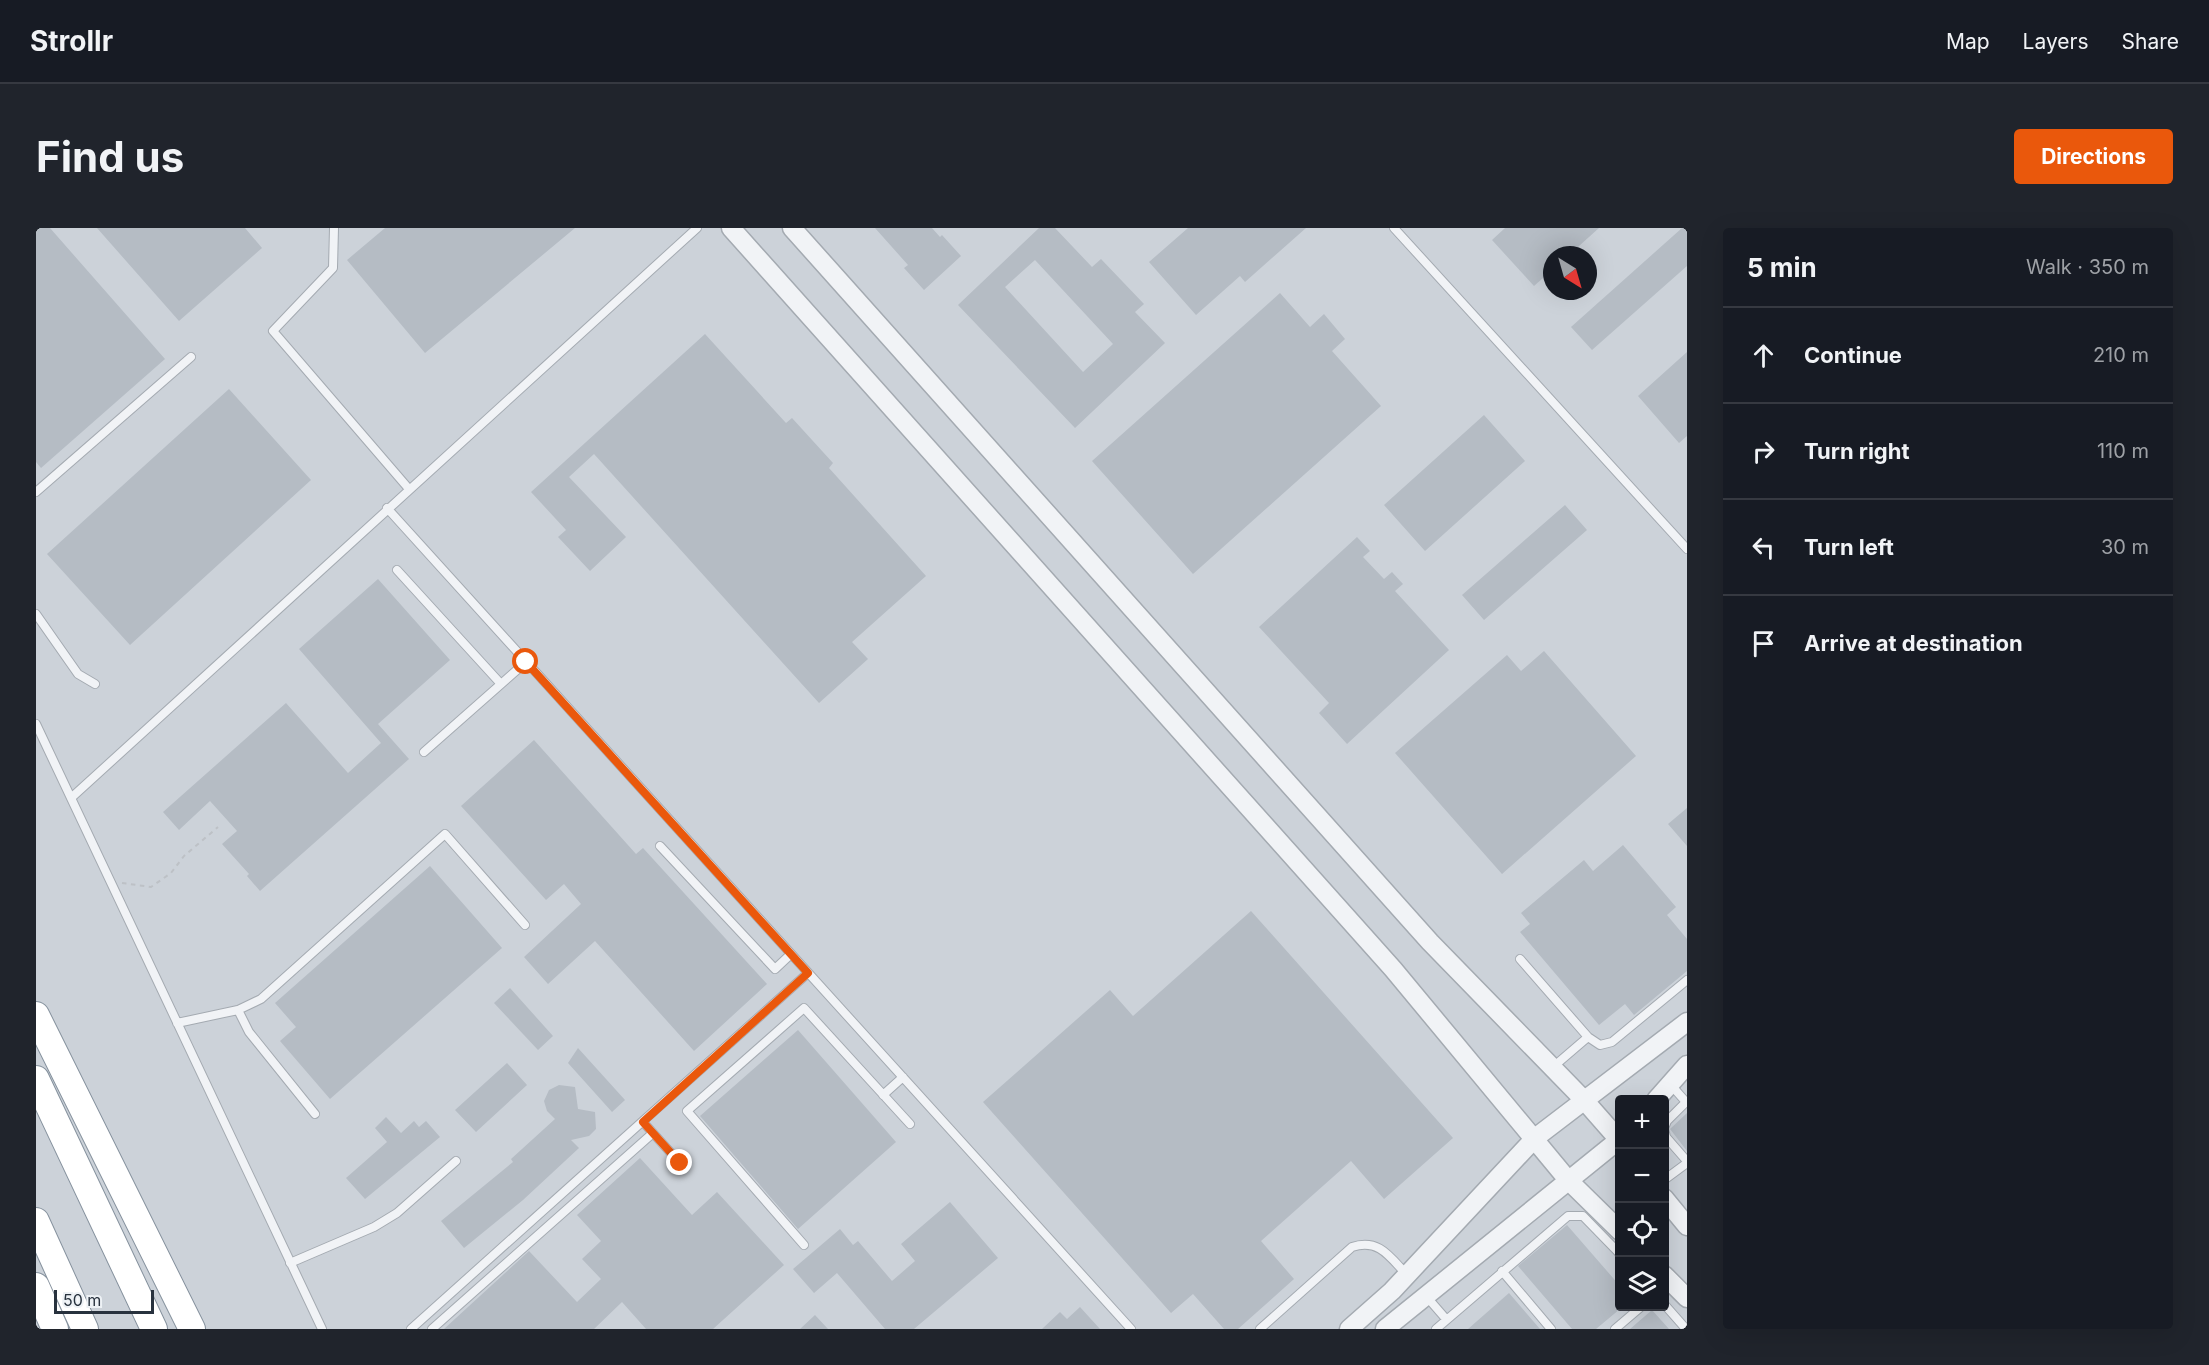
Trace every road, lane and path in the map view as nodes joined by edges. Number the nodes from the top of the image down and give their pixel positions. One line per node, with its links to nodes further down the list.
1 (334, 228): 7 (lane)
2 (697, 228): 7 (lane)
3 (731, 228): 47 (street)
4 (792, 228): 34 (street)
5 (1394, 228): 10 (lane)
6 (190, 357): 8 (lane)
7 (409, 489): 9 (lane)
8 (36, 492)
9 (387, 508): 14 (lane); 19 (lane)
10 (1687, 549)
11 (396, 570): 16 (lane)
12 (36, 614): 13 (lane)
13 (40, 628): 15 (lane)
14 (526, 662): 16 (lane); 24 (lane)
15 (95, 684)
16 (501, 684): 18 (lane)
17 (36, 724): 19 (lane)
18 (424, 752)
19 (71, 798): 22 (lane)
20 (219, 827): 22 (path)
21 (660, 846): 24 (lane)
22 (110, 881): 31 (lane)
23 (525, 925): 28 (lane)
24 (791, 954): 26 (lane)
25 (1520, 959): 32 (lane)
26 (808, 973): 35 (lane); 43 (lane)
27 (1687, 980): 32 (lane)
28 (238, 1010): 31 (lane); 41 (lane)
29 (36, 1015): 74 (highway)
30 (1687, 1022): 40 (street)
31 (177, 1023): 61 (lane)
32 (1588, 1037): 34 (lane)
33 (1687, 1065): 37 (street)
34 (1553, 1067): 40 (street)
35 (903, 1077): 38 (lane); 78 (lane)
36 (36, 1079): 73 (highway)
37 (1670, 1084): 39 (street); 42 (lane)
38 (883, 1095): 44 (lane); 59 (lane)
39 (1660, 1095)
40 (1584, 1100): 46 (street); 47 (street)
41 (315, 1114)
42 (1669, 1119)
43 (643, 1122): 45 (lane); 76 (lane)
44 (910, 1124)
45 (653, 1133): 52 (lane); 77 (lane)
46 (1615, 1135)
47 (1535, 1138): 54 (street); 63 (street)
48 (1669, 1141): 51 (lane)
49 (1615, 1143): 54 (street)
50 (456, 1161): 61 (lane)
51 (1687, 1162): 53 (lane)
52 (680, 1163)
53 (1669, 1177)
54 (1568, 1180): 56 (street); 66 (street)
55 (1669, 1203): 57 (street)
56 (1615, 1226)
57 (1687, 1226)
58 (40, 1231): 72 (highway)
59 (804, 1245)
60 (1615, 1249): 62 (lane)
61 (290, 1263): 75 (lane)
62 (1502, 1271): 70 (lane); 83 (lane)
63 (1407, 1275): 79 (lane); 80 (street)
64 (1669, 1279): 67 (street)
65 (36, 1286): 71 (highway)
66 (1425, 1295): 70 (lane); 81 (street)
67 (1687, 1298)
68 (1669, 1309): 85 (lane)
69 (1636, 1311): 84 (lane)
70 (1446, 1319): 82 (lane)
71 (56, 1329)
72 (85, 1329)
73 (154, 1329)
74 (192, 1329)
75 (322, 1329)
76 (411, 1329)
77 (432, 1329)
78 (1131, 1329)
79 (1260, 1329)
80 (1349, 1329)
81 (1385, 1329)
82 (1436, 1329)
83 (1551, 1329)
84 (1615, 1329)
85 (1686, 1329)

